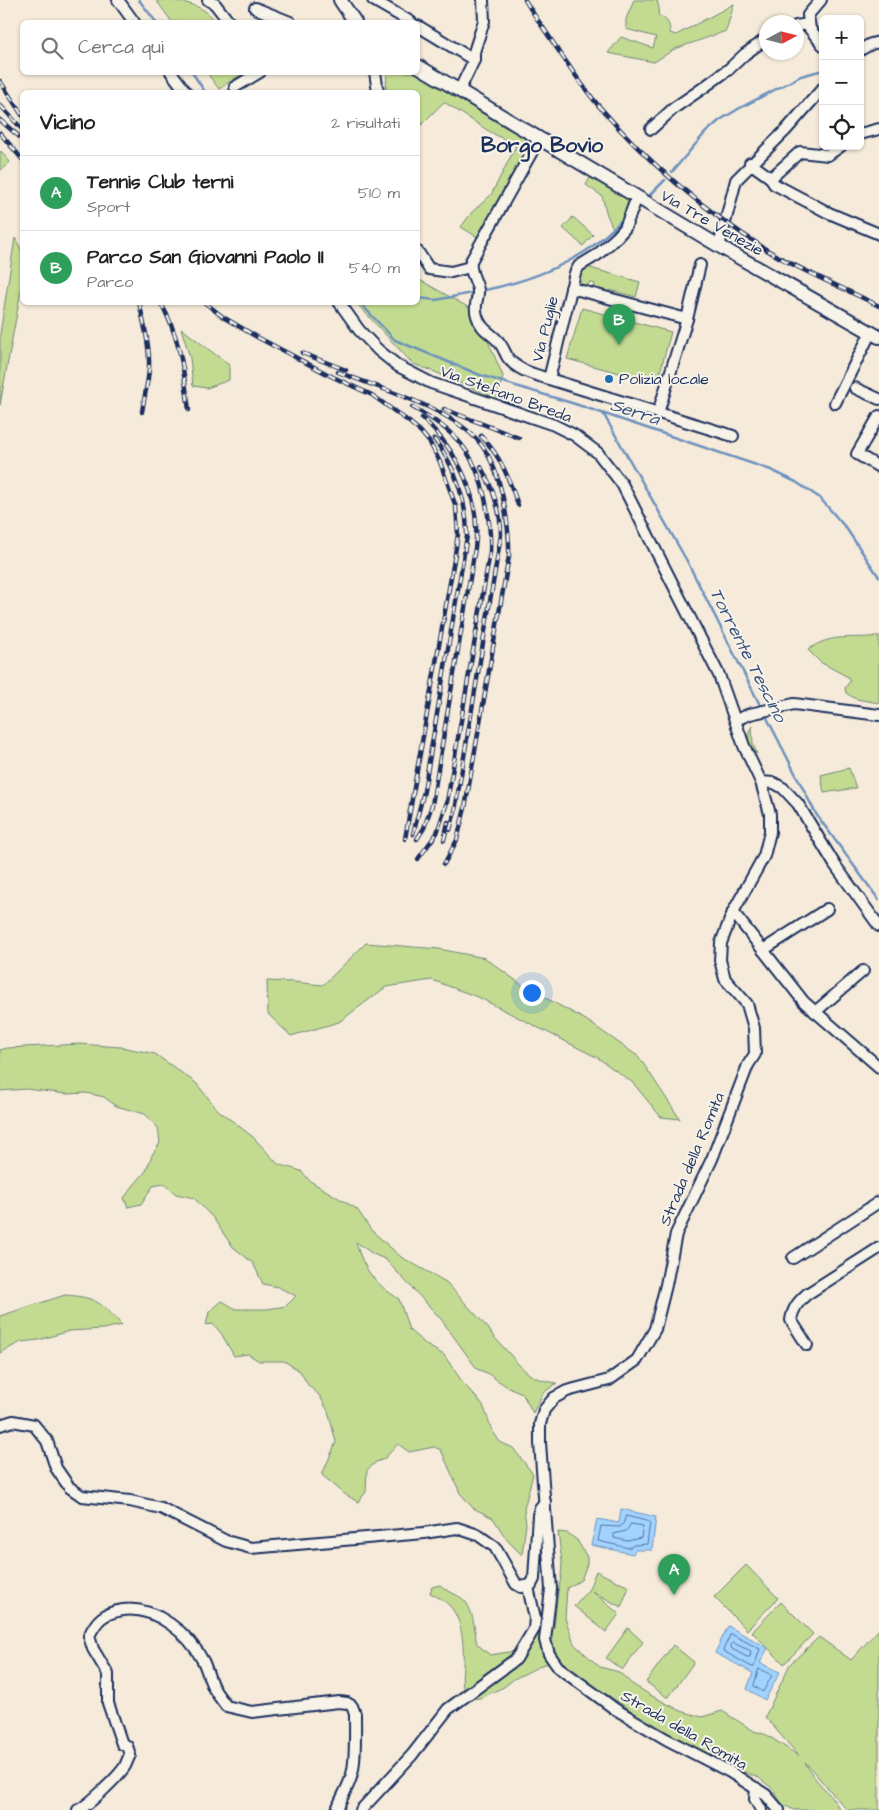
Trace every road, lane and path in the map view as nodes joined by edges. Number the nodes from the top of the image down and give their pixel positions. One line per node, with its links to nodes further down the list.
1 (118, 0): 8 (street)
2 (208, 0): 9 (street)
3 (340, 0): 11 (main road)
4 (373, 0): 12 (street)
5 (483, 0): 20 (street)
6 (821, 0): 13 (street)
7 (255, 8): 10 (street)
8 (133, 20)
9 (227, 20)
10 (285, 20)
11 (353, 20)
12 (408, 20)
13 (809, 24): 14 (street); 16 (street)
14 (804, 25)
15 (420, 27): 20 (street)
16 (819, 41)
17 (879, 42): 19 (street)
18 (759, 44): 30 (street)
19 (864, 48)
20 (474, 60): 28 (street)
21 (420, 67): 28 (main road, Via Tre Venezie)
22 (173, 75): 26 (street)
23 (255, 75): 25 (street)
24 (376, 75): 27 (street)
25 (235, 87)
26 (184, 90)
27 (378, 90)
28 (459, 91): 33 (main road, Via Tre Venezie)
29 (819, 93): 35 (street)
30 (651, 129)
31 (879, 129): 32 (street)
32 (864, 133)
33 (539, 146): 37 (main road, Via Tre Venezie); 42 (street)
34 (835, 150): 36 (street)
35 (750, 163): 36 (street); 39 (street)
36 (771, 178): 38 (street)
37 (637, 198): 39 (main road, Via Tre Venezie); 43 (street, Via Puglie)
38 (879, 234)
39 (719, 246): 46 (main road, Via Tre Venezie)
40 (420, 255): 42 (street)
41 (700, 265): 45 (street)
42 (470, 267): 47 (street)
43 (571, 288): 45 (street); 47 (street, Via Puglie)
44 (341, 305): 56 (street, Via Stefano Breda)
45 (687, 319): 51 (street)
46 (875, 334): 50 (street, Via Tre Venezie)
47 (549, 379): 51 (street, Via Puglie)
48 (855, 388): 49 (street)
49 (879, 399)
50 (835, 403)
51 (658, 413): 53 (street, Via Puglie)
52 (879, 416): 54 (street)
53 (733, 436)
54 (879, 467)
55 (879, 715): 56 (street)
56 (736, 720): 57 (street, Strada della Romita)
57 (761, 782): 59 (street, Strada della Romita); 60 (street)
58 (827, 909): 61 (street)
59 (733, 912): 61 (street); 70 (street, Strada della Romita)
60 (879, 926)
61 (763, 950): 63 (street)
62 (863, 971): 63 (street)
63 (815, 1012): 64 (street)
64 (879, 1067)
65 (879, 1202): 67 (street)
66 (879, 1248): 68 (street)
67 (793, 1258)
68 (807, 1345)
69 (0, 1425): 71 (street)
70 (545, 1502): 71 (street); 72 (street, Strada della Romita)
71 (528, 1586): 75 (street)
72 (756, 1788): 76 (street); 77 (street, Strada della Romita)
73 (78, 1810): 74 (street)
74 (337, 1810)
75 (361, 1810)
76 (761, 1810)
77 (779, 1810)

